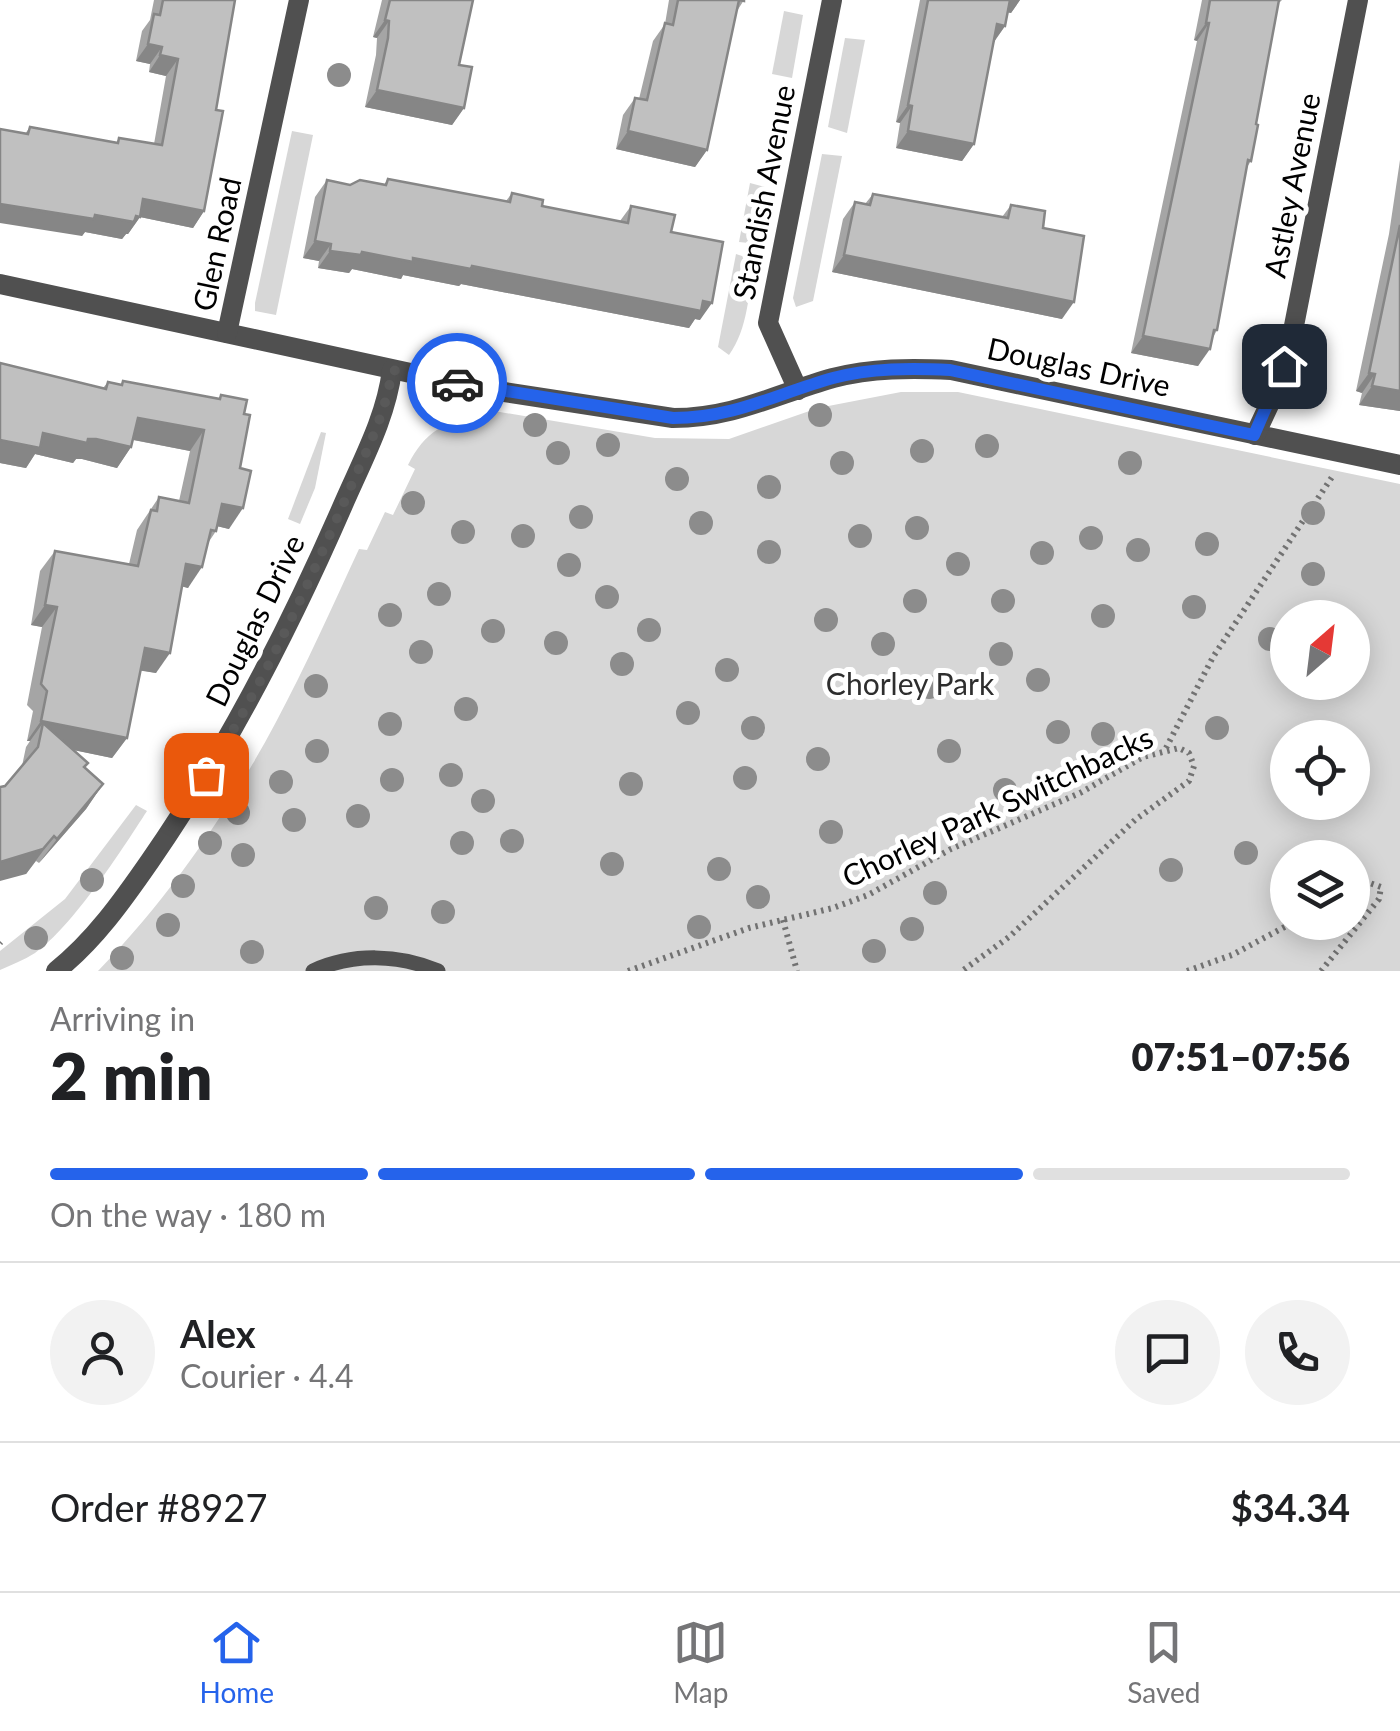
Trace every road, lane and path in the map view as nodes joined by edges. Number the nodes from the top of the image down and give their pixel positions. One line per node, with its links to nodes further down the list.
1 (299, 0): 5 (street, Glen Road)
2 (832, 0): 7 (street, Standish Avenue)
3 (1358, 0): 8 (street, Astley Avenue)
4 (0, 284): 5 (street, Glen Road)
5 (227, 333): 6 (street, Douglas Drive)
6 (392, 370): 7 (street, Douglas Drive); 18 (street, Douglas Drive)
7 (798, 390): 8 (street, Douglas Drive)
8 (1254, 435): 9 (street, Douglas Drive)
9 (1347, 454): 10 (street, Douglas Drive); 11 (path)
10 (1400, 465)
11 (1166, 749): 14 (path, Chorley Park Switchbacks); 22 (path, Chorley Park Switchbacks)
12 (1370, 882): 13 (path)
13 (1370, 909)
14 (784, 920): 17 (path); 21 (path, Chorley Park Switchbacks)
15 (1270, 935): 23 (path)
16 (1346, 940): 24 (path)
17 (796, 967)
18 (56, 971)
19 (314, 971): 20 (lane)
20 (438, 971)
21 (628, 971)
22 (962, 971)
23 (1187, 971)
24 (1321, 971)

